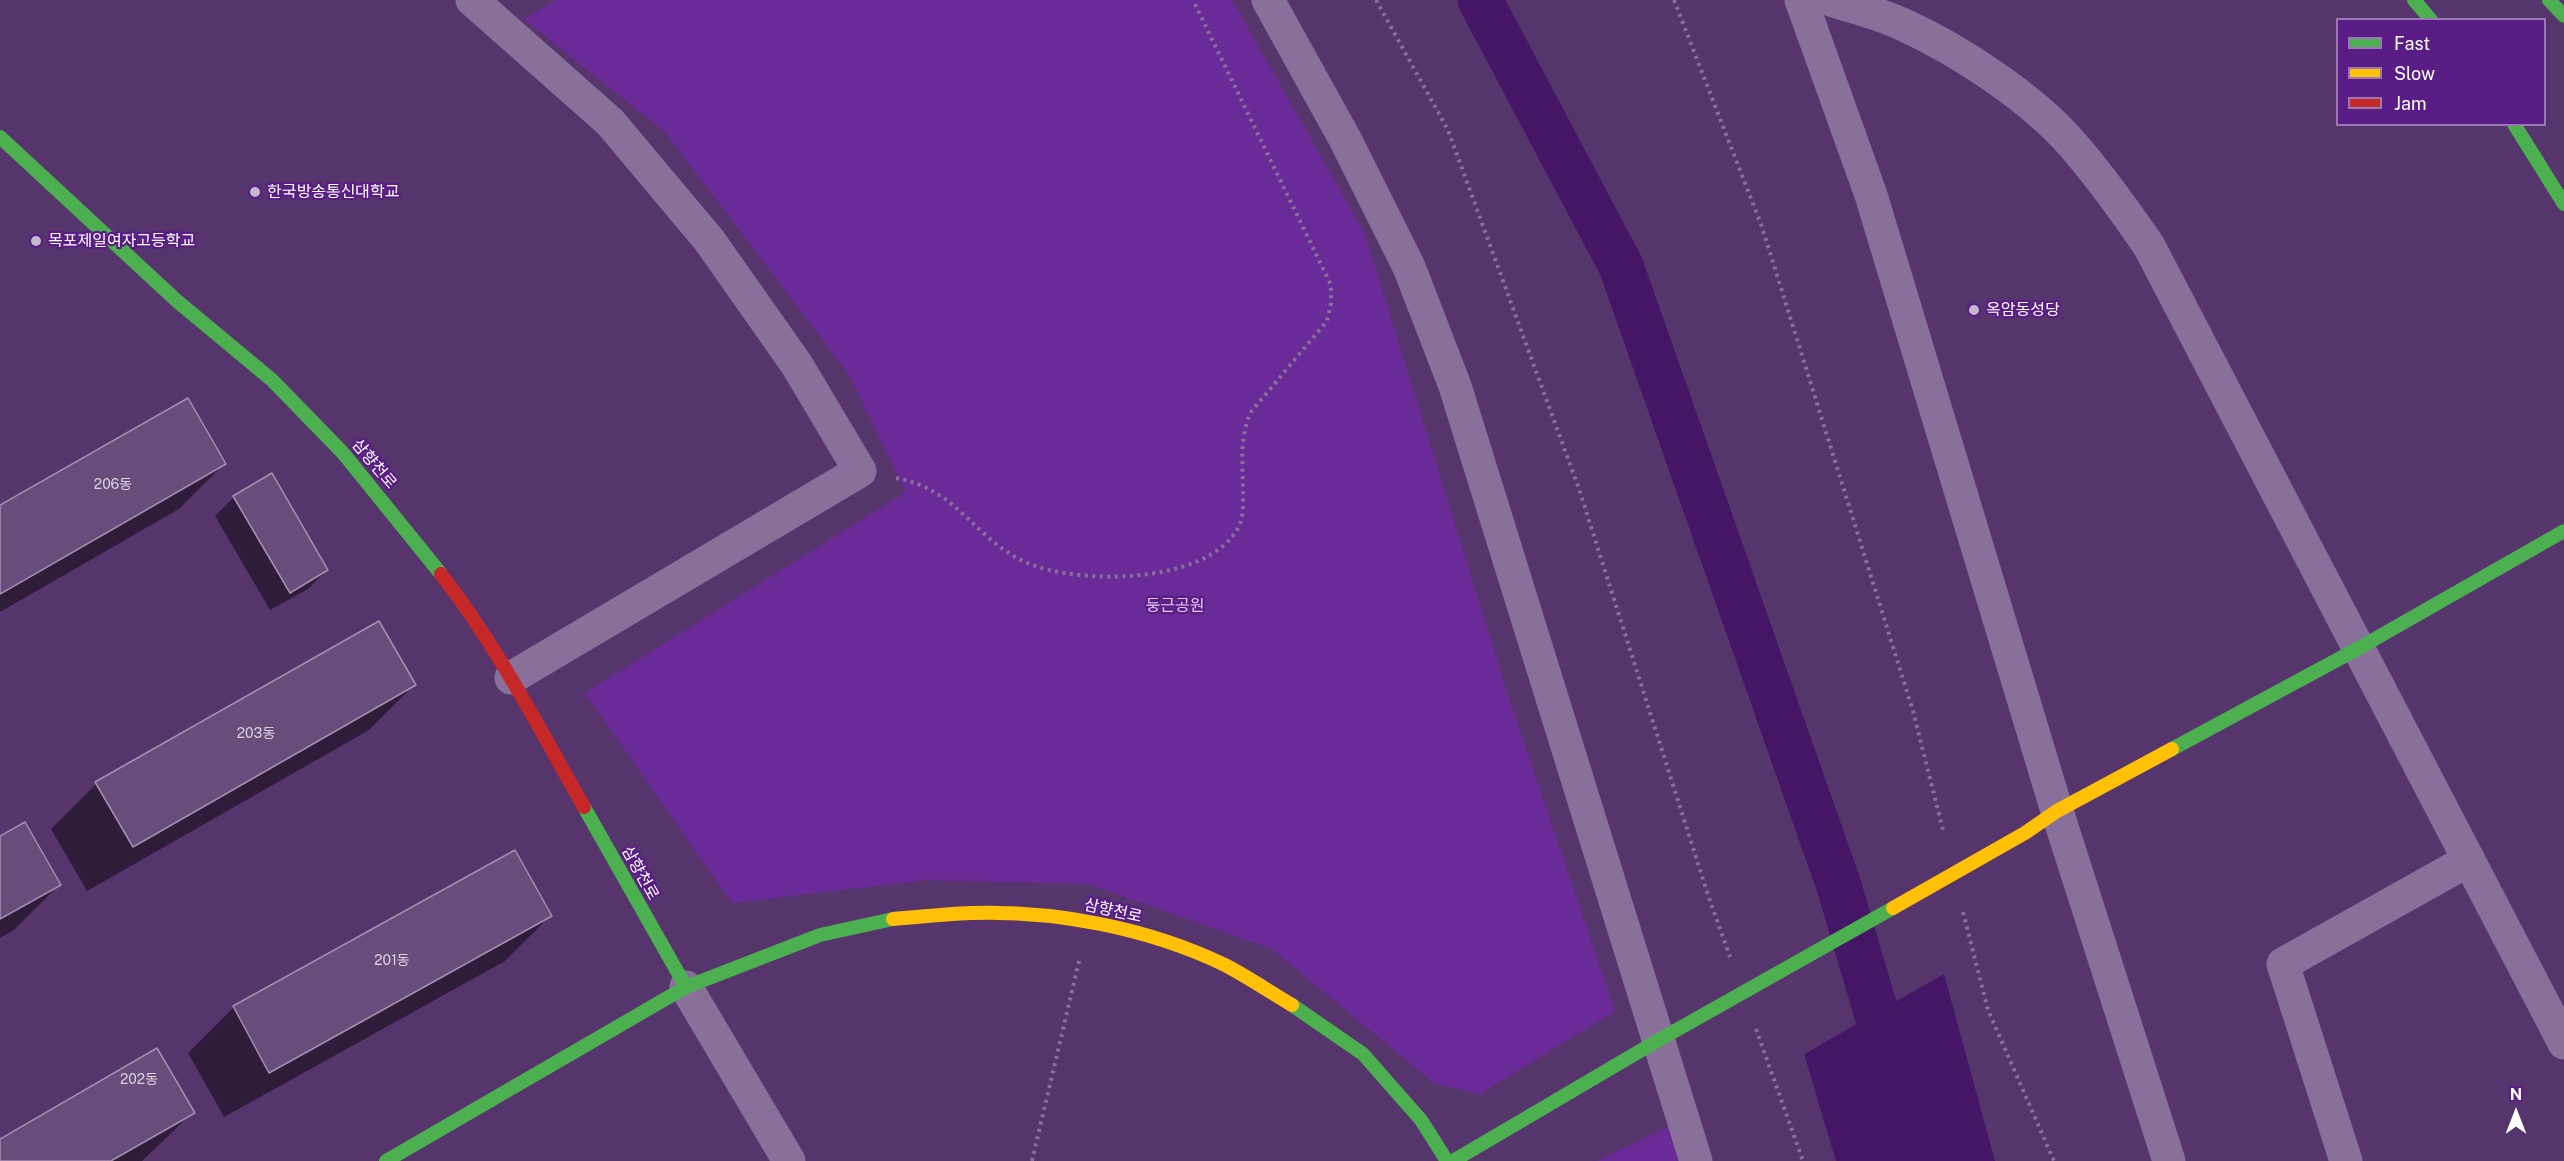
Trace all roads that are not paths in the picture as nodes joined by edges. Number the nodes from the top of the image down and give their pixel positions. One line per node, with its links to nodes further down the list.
1 (472, 0): 14 (street)
2 (1268, 0): 18 (street)
3 (1801, 0): 15 (street)
4 (1831, 0): 13 (street)
5 (2414, 0): 8 (street)
6 (2548, 0): 7 (street)
7 (2564, 16)
8 (2429, 18)
9 (2515, 126): 11 (street)
10 (0, 137): 14 (street, 삼향천로)
11 (2564, 204)
12 (2564, 531): 13 (street)
13 (2359, 648): 15 (street); 16 (street)
14 (511, 678): 17 (street, 삼향천로)
15 (2056, 812): 18 (street); 25 (street)
16 (2469, 860): 19 (street); 26 (street)
17 (686, 987): 20 (street); 21 (street); 22 (street, 삼향천로)
18 (1670, 1034): 23 (street); 24 (street)
19 (2564, 1043)
20 (386, 1161)
21 (789, 1161)
22 (1447, 1161)
23 (1453, 1161)
24 (1696, 1161)
25 (2169, 1161)
26 (2346, 1161)

